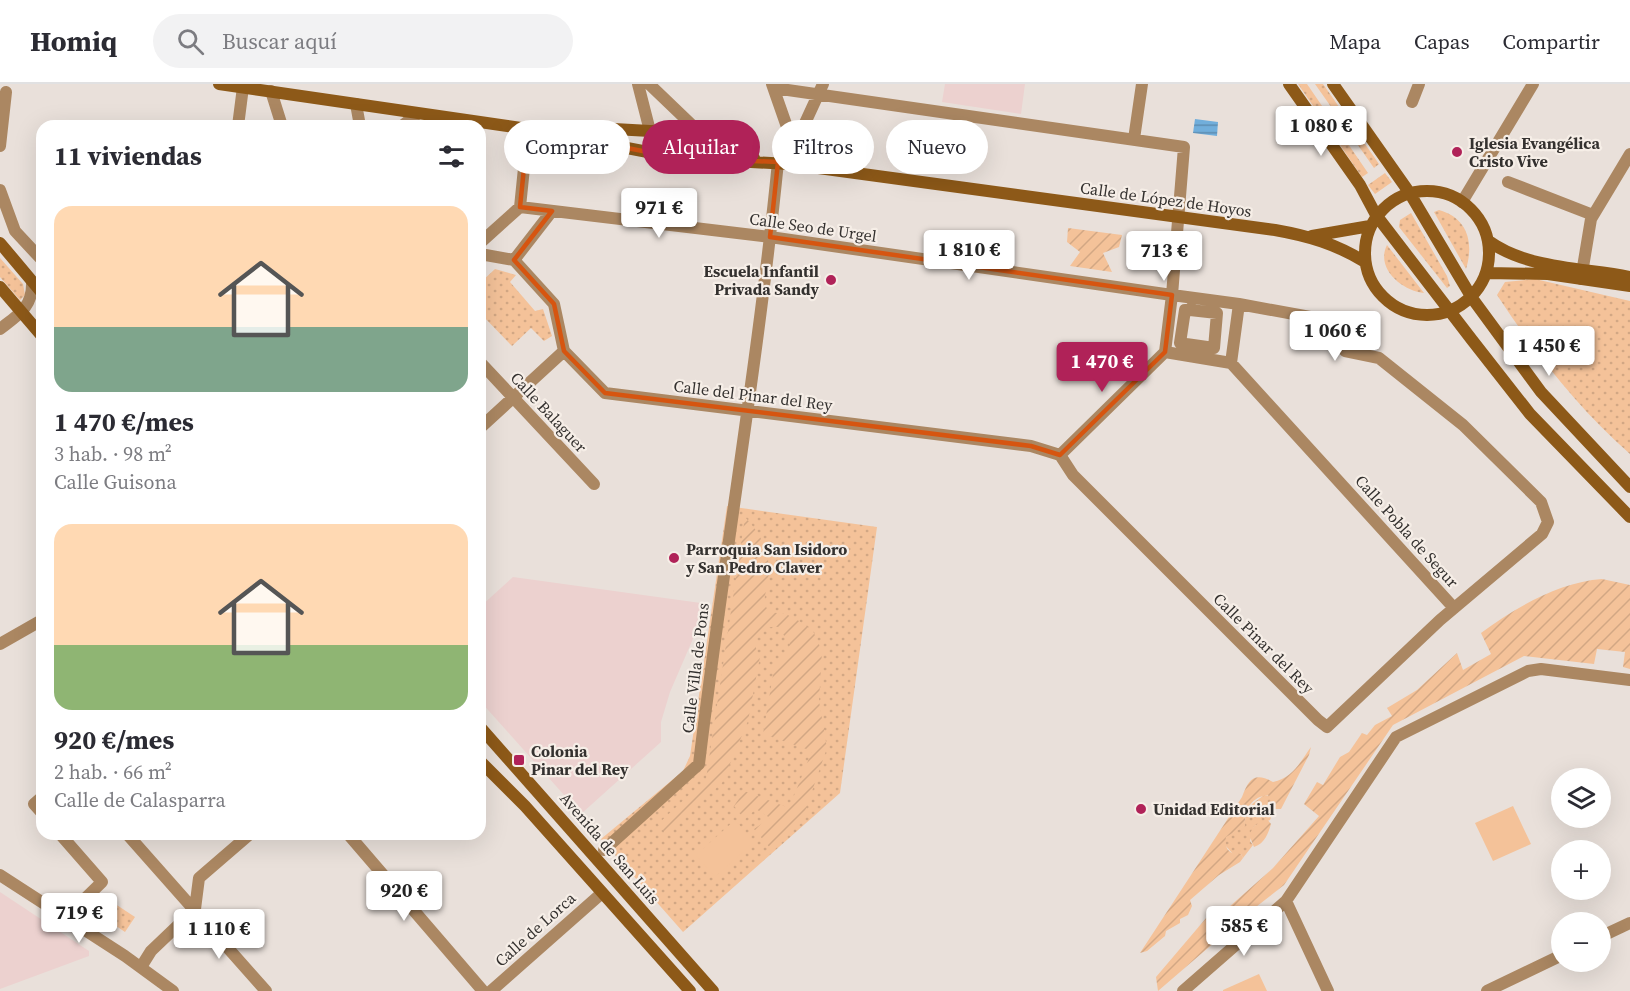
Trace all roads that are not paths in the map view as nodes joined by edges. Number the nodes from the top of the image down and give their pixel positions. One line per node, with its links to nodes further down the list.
1 (219, 84): 10 (street, Calle de López de Hoyos)
2 (638, 84): 22 (street)
3 (649, 84): 23 (street)
4 (1142, 84): 28 (street)
5 (1289, 84): 42 (street)
6 (1333, 84): 36 (street)
7 (1419, 84): 14 (street)
8 (1533, 84): 37 (street)
9 (773, 86): 11 (street); 24 (street)
10 (243, 87): 12 (street, Calle de López de Hoyos); 17 (street)
11 (821, 89): 25 (street, Calle Villa de Pons); 28 (street)
12 (271, 91): 15 (street, Calle de López de Hoyos); 18 (street)
13 (6, 92): 29 (street)
14 (1412, 102)
15 (356, 104): 16 (street, Calle de López de Hoyos); 19 (street)
16 (417, 114): 20 (street); 21 (street, Calle de López de Hoyos)
17 (239, 120)
18 (280, 120)
19 (359, 120)
20 (410, 120)
21 (461, 120)
22 (647, 120)
23 (687, 120)
24 (785, 120)
25 (807, 120)
26 (486, 123): 27 (street, Calle de López de Hoyos)
27 (504, 126)
28 (1134, 139): 41 (street)
29 (0, 146)
30 (1630, 154): 40 (street)
31 (523, 174): 38 (street)
32 (781, 174): 46 (street, Calle Villa de Pons)
33 (865, 174): 41 (street, Calle de López de Hoyos)
34 (1508, 182): 40 (street)
35 (0, 190): 43 (street)
36 (1409, 192): 37 (street); 42 (street); 61 (street)
37 (1462, 202): 47 (street)
38 (519, 207): 39 (street, Calle Seo de Urgel); 45 (street)
39 (552, 211): 46 (street, Calle Seo de Urgel); 51 (street)
40 (1593, 215): 54 (street)
41 (1177, 216): 44 (street, Calle de López de Hoyos); 60 (street)
42 (1373, 220): 44 (street, Calle de López de Hoyos); 52 (street); 65 (street)
43 (5, 223): 49 (street)
44 (1309, 236): 52 (street, Calle de López de Hoyos)
45 (486, 237)
46 (770, 237): 60 (street, Calle Seo de Urgel); 73 (street, Calle Villa de Pons)
47 (1490, 242): 53 (street); 54 (street)
48 (0, 243): 56 (street)
49 (36, 254)
50 (486, 255): 51 (street)
51 (514, 260): 68 (street)
52 (1365, 262): 65 (street)
53 (1488, 273): 54 (street); 61 (street)
54 (1582, 274): 55 (street); 58 (street)
55 (1630, 277)
56 (32, 282): 57 (street); 64 (street)
57 (36, 286)
58 (1630, 286)
59 (0, 287): 64 (street)
60 (1172, 294): 62 (street, Calle Seo de Urgel); 69 (street)
61 (1472, 298): 65 (street); 77 (street)
62 (1239, 304): 70 (street); 79 (street, Calle Pobla de Segur)
63 (1190, 309): 63 (street)
64 (21, 312): 66 (street); 67 (street)
65 (1451, 313): 78 (street)
66 (0, 329)
67 (36, 329)
68 (564, 351): 72 (street); 73 (street, Calle del Pinar del Rey)
69 (1165, 352): 70 (street); 75 (street)
70 (1231, 363): 79 (street, Calle Pobla de Segur)
71 (486, 368): 72 (street, Calle Balaguer)
72 (513, 397): 74 (street); 76 (street, Calle Balaguer)
73 (748, 411): 75 (street, Calle del Pinar del Rey); 89 (street, Calle Villa de Pons)
74 (486, 422)
75 (1060, 455): 79 (street, Calle Pinar del Rey)
76 (594, 484)
77 (1630, 485)
78 (1630, 517)
79 (1454, 608)
80 (36, 626): 81 (street)
81 (0, 644)
82 (1630, 680): 92 (street)
83 (486, 734): 104 (street, Avenida de San Luis)
84 (486, 767): 91 (street)
85 (65, 840): 94 (street)
86 (132, 840): 93 (street)
87 (243, 840): 93 (street)
88 (353, 840): 101 (street)
89 (604, 850)
90 (0, 875): 94 (street)
91 (602, 893): 102 (street, Calle de Lorca); 103 (street)
92 (1286, 901): 105 (street); 106 (street)
93 (195, 909): 98 (street); 100 (street)
94 (65, 918): 98 (street)
95 (1630, 923): 96 (street)
96 (1611, 932)
97 (1551, 961): 107 (street)
98 (141, 967): 99 (street)
99 (173, 991)
100 (266, 991)
101 (483, 991)
102 (491, 991)
103 (690, 991)
104 (713, 991)
105 (1183, 991)
106 (1328, 991)
107 (1487, 991)

